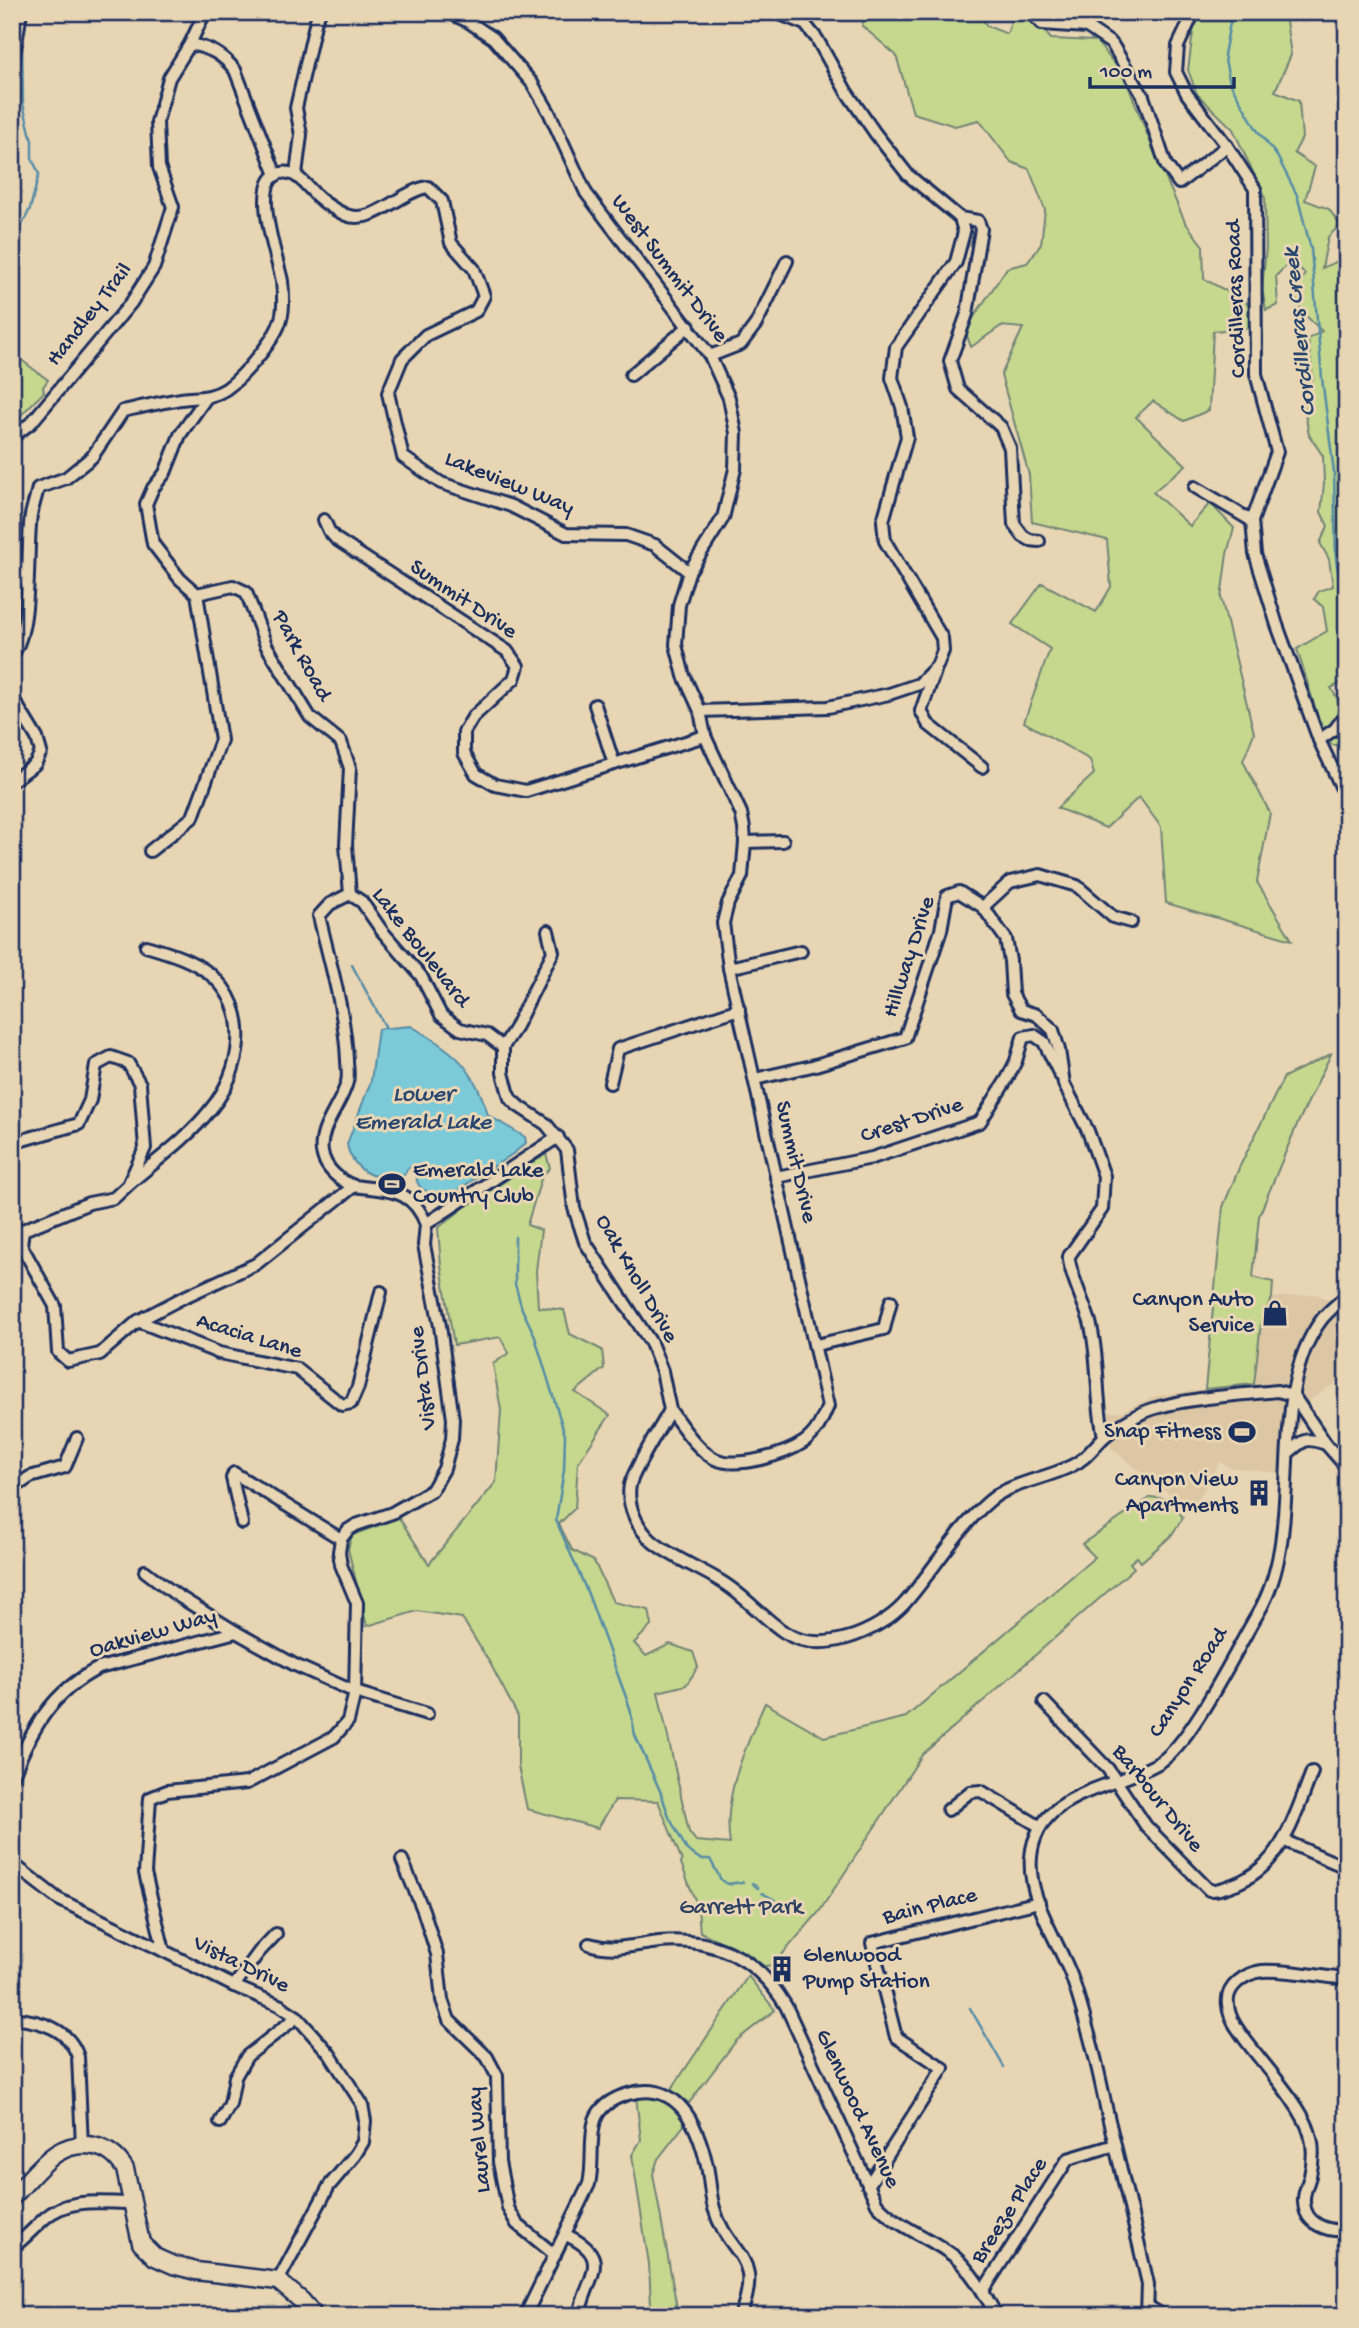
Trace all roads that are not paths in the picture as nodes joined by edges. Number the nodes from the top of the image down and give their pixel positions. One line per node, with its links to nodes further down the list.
1 (21, 12): 9 (street)
2 (205, 12): 8 (street, Handley Trail)
3 (320, 12): 11 (street)
4 (448, 12): 15 (street, West Summit Drive)
5 (775, 12): 13 (street)
6 (1030, 12): 10 (street)
7 (1194, 12): 10 (street, Cordilleras Road)
8 (190, 44): 12 (street); 19 (street, Handley Trail)
9 (12, 69)
10 (1227, 146): 22 (street, Cordilleras Road)
11 (296, 174): 12 (street); 25 (street, Lakeview Way)
12 (276, 175): 18 (street)
13 (960, 218): 23 (street); 29 (street)
14 (787, 261): 16 (street)
15 (689, 326): 16 (street, West Summit Drive); 17 (street)
16 (710, 356): 25 (street, West Summit Drive)
17 (631, 375)
18 (206, 398): 26 (street); 27 (street)
19 (12, 437)
20 (1195, 487): 22 (street)
21 (324, 520): 36 (street, Summit Drive)
22 (1252, 521): 35 (street, Cordilleras Road)
23 (1039, 541)
24 (12, 552): 26 (street)
25 (689, 572): 32 (street, West Summit Drive)
26 (28, 586): 28 (street)
27 (197, 594): 42 (street); 43 (street, Park Road)
28 (12, 655)
29 (937, 666): 32 (street); 37 (street)
30 (12, 697): 38 (street)
31 (594, 705): 36 (street)
32 (700, 711): 34 (street, Summit Drive)
33 (1347, 713): 35 (street)
34 (705, 736): 36 (street, Summit Drive); 41 (street, Summit Drive)
35 (1319, 740): 39 (street, Cordilleras Road)
36 (614, 764)
37 (982, 768)
38 (12, 781)
39 (1347, 799)
40 (783, 841): 41 (street)
41 (745, 842): 49 (street, Summit Drive)
42 (150, 851)
43 (350, 894): 51 (street, Lake Boulevard); 59 (street, Lake Boulevard)
44 (983, 907): 45 (street); 52 (street, Hillway Drive); 54 (street)
45 (1131, 922)
46 (548, 931): 51 (street)
47 (146, 946): 58 (street)
48 (801, 951): 49 (street)
49 (729, 968): 50 (street, Summit Drive)
50 (739, 1009): 52 (street, Summit Drive); 53 (street)
51 (503, 1047): 55 (street)
52 (755, 1080): 57 (street, Summit Drive)
53 (610, 1083)
54 (1064, 1084): 57 (street, Crest Drive); 68 (street)
55 (558, 1137): 60 (street); 67 (street, Oak Knoll Drive)
56 (12, 1143): 58 (street)
57 (776, 1177): 65 (street, Summit Drive)
58 (128, 1185): 64 (street)
59 (354, 1186): 60 (street); 64 (street)
60 (426, 1224): 75 (street, Vista Drive)
61 (381, 1292): 64 (street, Acacia Lane)
62 (1347, 1295): 66 (street, Canyon Road)
63 (891, 1300): 65 (street)
64 (138, 1321)
65 (816, 1345): 67 (street, Summit Drive)
66 (1293, 1395): 68 (street); 70 (street); 71 (street, Canyon Road)
67 (670, 1410): 68 (street)
68 (1104, 1436)
69 (77, 1438): 73 (street)
70 (1326, 1444): 71 (street); 72 (street)
71 (1289, 1452): 83 (street, Canyon Road)
72 (1347, 1468)
73 (12, 1489)
74 (243, 1523): 75 (street)
75 (341, 1539): 78 (street, Vista Drive)
76 (145, 1571): 77 (street, Oakview Way)
77 (236, 1632): 78 (street, Oakview Way); 82 (street, Oakview Way)
78 (355, 1692): 80 (street, Oakview Way); 93 (street, Vista Drive)
79 (1044, 1702): 83 (street, Barbour Drive)
80 (427, 1714)
81 (1312, 1772): 86 (street, Barbour Drive)
82 (12, 1778)
83 (1115, 1781): 85 (street, Canyon Road); 86 (street, Barbour Drive)
84 (948, 1810): 85 (street)
85 (1039, 1826): 90 (street)
86 (1285, 1841): 89 (street)
87 (402, 1860): 107 (street, Laurel Way)
88 (12, 1863): 93 (street)
89 (1347, 1868)
90 (1039, 1902): 100 (street); 101 (street, Bain Place)
91 (276, 1934): 95 (street)
92 (589, 1944): 101 (street, Glenwood Avenue)
93 (164, 1951): 95 (street, Vista Drive)
94 (1347, 1979): 104 (street)
95 (234, 1986): 96 (street, Vista Drive)
96 (297, 2017): 98 (street); 108 (street, Vista Drive)
97 (12, 2018): 99 (street)
98 (220, 2122)
99 (82, 2145): 102 (street); 103 (street)
100 (1115, 2145): 109 (street, Breeze Place); 110 (street)
101 (868, 2186): 109 (street, Glenwood Avenue)
102 (12, 2197)
103 (130, 2203): 106 (street); 108 (street)
104 (1347, 2230)
105 (566, 2235): 107 (street); 113 (street); 114 (street)
106 (12, 2248)
107 (555, 2255): 112 (street)
108 (278, 2281): 111 (street)
109 (983, 2291): 115 (street, Glenwood Avenue)
110 (1148, 2311): 116 (street)
111 (314, 2316)
112 (525, 2316)
113 (579, 2316)
114 (740, 2316)
115 (997, 2316)
116 (1164, 2316)

